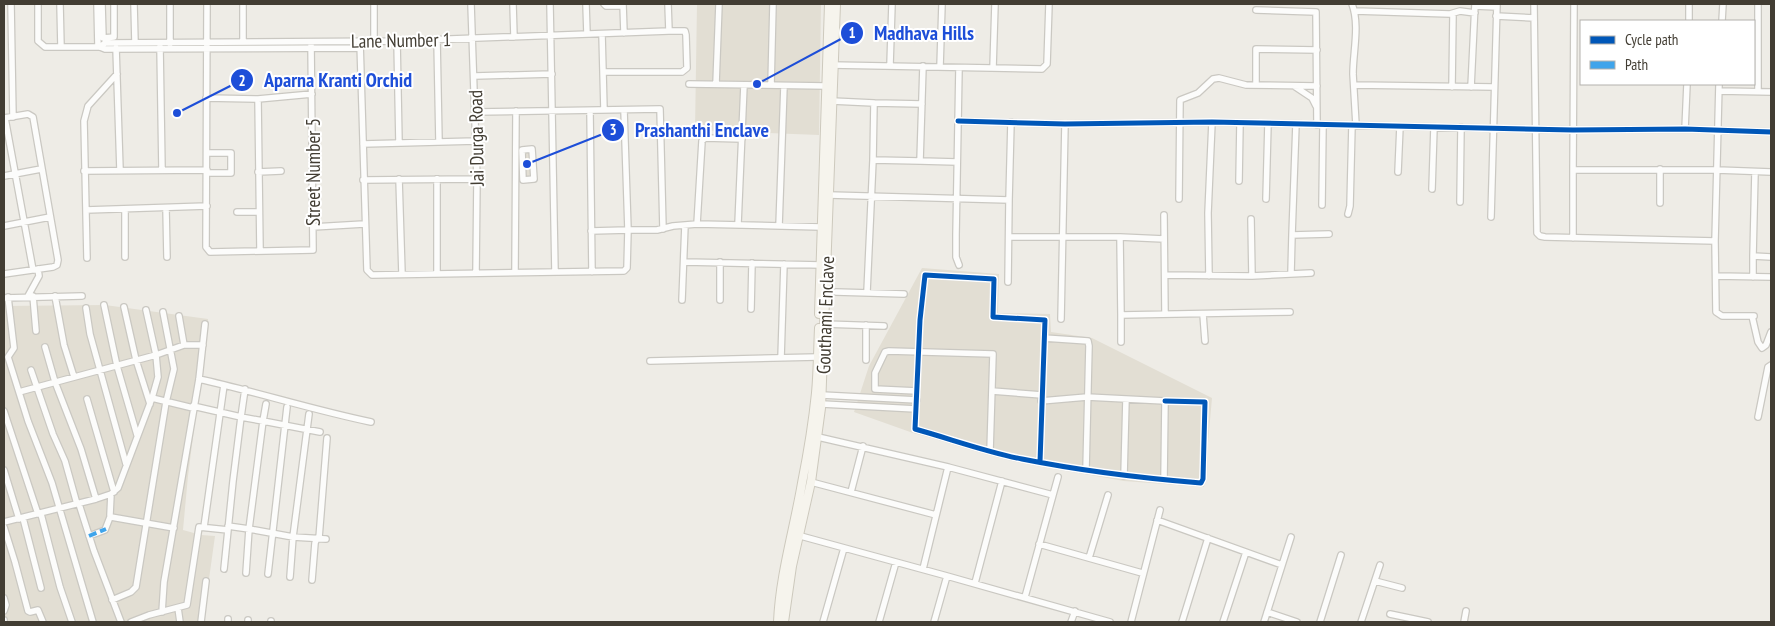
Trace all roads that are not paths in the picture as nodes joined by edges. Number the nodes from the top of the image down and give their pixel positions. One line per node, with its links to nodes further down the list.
1 (11, 4): 107 (street)
2 (38, 4): 63 (street)
3 (60, 4): 63 (street)
4 (97, 4): 41 (street)
5 (102, 4): 41 (street)
6 (114, 4): 40 (street)
7 (134, 4): 56 (street)
8 (170, 4): 61 (street)
9 (206, 4): 62 (street)
10 (243, 4): 55 (street)
11 (374, 4): 53 (street)
12 (471, 4): 51 (street, Jai Durga Road)
13 (513, 4): 50 (street)
14 (550, 4): 49 (street)
15 (586, 4): 47 (street)
16 (604, 4): 32 (street)
17 (668, 4): 45 (street)
18 (719, 4): 77 (street)
19 (772, 4): 79 (street)
20 (829, 4): 66 (street, Gouthami Enclave)
21 (836, 4): 66 (street, Gouthami Enclave)
22 (892, 4): 67 (street)
23 (942, 4): 69 (street)
24 (995, 4): 71 (street)
25 (1048, 4): 71 (street)
26 (1352, 4): 36 (street)
27 (1534, 4): 42 (street)
28 (1574, 4): 125 (street)
29 (1689, 4): 43 (street)
30 (1723, 4): 44 (street)
31 (1758, 4): 92 (street)
32 (623, 5): 46 (street)
33 (1475, 5): 34 (street); 37 (street)
34 (1497, 5): 39 (street)
35 (1256, 10): 65 (street)
36 (1354, 11): 38 (street); 81 (street)
37 (1475, 13): 38 (street); 89 (street)
38 (1453, 14): 88 (street)
39 (1496, 16): 42 (street); 90 (street)
40 (114, 17): 41 (street); 41 (street)
41 (100, 18): 64 (street)
42 (1534, 18): 123 (street)
43 (1689, 20)
44 (1722, 20)
45 (669, 31): 46 (street, Lane Number 1); 72 (street, Lane Number 1)
46 (624, 33): 48 (street, Lane Number 1)
47 (587, 34): 48 (street, Lane Number 1); 49 (street, Lane Number 1)
48 (602, 34): 72 (street)
49 (551, 36): 50 (street, Lane Number 1); 74 (street)
50 (514, 37): 51 (street, Lane Number 1)
51 (473, 38): 52 (street, Lane Number 1); 75 (street, Jai Durga Road)
52 (437, 40): 54 (street, Lane Number 1); 130 (street)
53 (374, 41): 54 (street, Lane Number 1); 58 (street, Lane Number 1)
54 (397, 41): 131 (street)
55 (243, 42): 57 (street); 62 (street)
56 (134, 43): 59 (street); 60 (street)
57 (311, 45): 58 (street, Lane Number 1); 62 (street); 94 (street, Street Number 5)
58 (360, 45): 132 (street)
59 (116, 46): 60 (street); 64 (street); 73 (street)
60 (160, 46): 61 (street); 141 (street)
61 (170, 46): 62 (street)
62 (206, 46): 95 (street)
63 (61, 47): 64 (street)
64 (99, 47)
65 (1317, 50): 80 (street); 87 (street)
66 (830, 65): 67 (street); 85 (street, Gouthami Enclave); 97 (street, Gouthami Enclave)
67 (890, 65): 68 (street)
68 (923, 66): 69 (street); 99 (street)
69 (940, 67): 70 (street)
70 (959, 68): 71 (street); 109 (street)
71 (992, 68)
72 (603, 72): 101 (street)
73 (117, 74): 140 (street); 144 (street)
74 (552, 74): 75 (street); 106 (street)
75 (475, 76): 105 (street, Jai Durga Road)
76 (689, 84): 77 (street)
77 (716, 84): 78 (street)
78 (744, 85): 79 (street); 128 (street)
79 (771, 85): 84 (street)
80 (1256, 85): 86 (street); 112 (street)
81 (1354, 85): 88 (street); 118 (street)
82 (1687, 85): 124 (street)
83 (1719, 85): 91 (street)
84 (784, 86): 85 (street); 187 (street)
85 (826, 86): 188 (street, Gouthami Enclave)
86 (1294, 86): 87 (street); 100 (street)
87 (1317, 86): 100 (street)
88 (1452, 87): 89 (street)
89 (1471, 87): 90 (street)
90 (1494, 88): 122 (street)
91 (1719, 91): 92 (street); 126 (street)
92 (1758, 91): 93 (street)
93 (1771, 92)
94 (312, 94): 96 (street); 186 (street, Street Number 5)
95 (206, 98): 96 (street); 133 (street)
96 (258, 99): 146 (street)
97 (832, 101): 98 (street); 160 (street, Gouthami Enclave)
98 (874, 103): 99 (street); 135 (street)
99 (922, 104): 136 (street)
100 (1317, 108): 117 (street)
101 (604, 110): 102 (street); 104 (street)
102 (624, 110): 189 (street); 190 (street)
103 (516, 111): 105 (street); 106 (street); 134 (street)
104 (590, 111): 106 (street); 191 (street)
105 (476, 112): 129 (street, Jai Durga Road)
106 (553, 112): 214 (street)
107 (13, 116): 108 (street); 138 (street)
108 (4, 118): 151 (street)
109 (958, 121): 110 (street); 137 (street)
110 (1011, 122): 115 (street); 165 (street)
111 (1212, 122): 112 (street); 113 (street); 223 (street)
112 (1180, 123): 115 (street); 163 (street)
113 (1240, 123): 114 (street); 158 (street)
114 (1268, 123): 116 (street); 164 (street)
115 (1064, 124): 195 (street)
116 (1296, 124): 117 (street); 193 (street)
117 (1320, 125): 118 (street); 169 (street)
118 (1354, 125): 119 (street); 175 (street)
119 (1400, 126): 120 (street); 148 (street)
120 (1434, 127): 121 (street); 159 (street)
121 (1460, 128): 122 (street); 166 (street)
122 (1494, 128): 123 (street); 178 (street)
123 (1535, 129): 125 (street); 197 (street)
124 (1685, 129): 125 (street); 126 (street)
125 (1573, 130): 142 (street)
126 (1718, 130): 127 (street); 143 (street)
127 (1771, 132)
128 (742, 139): 182 (street); 183 (street)
129 (476, 141): 130 (street); 154 (street, Jai Durga Road)
130 (438, 142): 131 (street)
131 (399, 143): 132 (street)
132 (362, 144): 157 (street)
133 (207, 153): 145 (street); 145 (street)
134 (519, 155): 152 (street); 152 (street)
135 (873, 160): 136 (street); 161 (street)
136 (920, 161): 137 (street)
137 (957, 162): 162 (street)
138 (41, 169): 151 (street); 177 (street)
139 (1660, 169): 142 (street); 143 (street); 167 (street)
140 (120, 170): 141 (street); 144 (street)
141 (162, 170): 145 (street)
142 (1573, 170): 197 (street)
143 (1717, 170): 149 (street); 199 (street)
144 (84, 171): 172 (street)
145 (207, 172): 168 (street)
146 (258, 172): 147 (street); 174 (street)
147 (281, 172)
148 (1398, 172)
149 (1755, 172): 150 (street); 201 (street)
150 (1771, 172)
151 (16, 174): 153 (street); 180 (street)
152 (519, 174): 213 (street)
153 (4, 176)
154 (477, 178): 156 (street); 217 (street, Jai Durga Road)
155 (399, 179): 156 (street); 157 (street); 221 (street)
156 (437, 179): 216 (street)
157 (363, 180): 181 (street)
158 (1240, 181)
159 (1432, 189)
160 (830, 195): 161 (street); 252 (street, Gouthami Enclave)
161 (872, 196): 162 (street); 231 (street)
162 (957, 199): 165 (street); 210 (street)
163 (1179, 199)
164 (1266, 199)
165 (1009, 200): 194 (street)
166 (1460, 202)
167 (1660, 203)
168 (207, 206): 170 (street); 200 (street)
169 (1322, 206)
170 (166, 208): 171 (street); 203 (street)
171 (125, 209): 172 (street); 202 (street)
172 (86, 210): 205 (street)
173 (237, 212): 174 (street)
174 (259, 212): 200 (street)
175 (1348, 214)
176 (1164, 215): 198 (street)
177 (50, 217): 180 (street); 212 (street)
178 (1491, 217)
179 (1251, 219): 224 (street)
180 (24, 222): 185 (street); 212 (street)
181 (364, 224): 186 (street); 221 (street)
182 (697, 224): 183 (street); 184 (street)
183 (738, 224): 187 (street)
184 (685, 225): 189 (street); 206 (street)
185 (4, 226)
186 (313, 226): 200 (street, Street Number 5)
187 (779, 226): 188 (street)
188 (821, 227): 211 (street, Gouthami Enclave)
189 (663, 229): 190 (street)
190 (628, 230): 191 (street); 215 (street)
191 (592, 231): 215 (street)
192 (1329, 234): 193 (street)
193 (1292, 235): 218 (street)
194 (1009, 237): 195 (street); 229 (street)
195 (1062, 237): 196 (street); 250 (street)
196 (1120, 237): 198 (street); 248 (street)
197 (1573, 238): 199 (street)
198 (1164, 239): 222 (street)
199 (1715, 241): 225 (street)
200 (260, 250)
201 (1753, 256): 204 (street); 226 (street)
202 (125, 257)
203 (167, 257)
204 (1771, 257)
205 (87, 258)
206 (685, 262): 207 (street); 237 (street)
207 (720, 262): 208 (street); 238 (street)
208 (752, 263): 209 (street); 242 (street)
209 (784, 264): 211 (street); 268 (street)
210 (959, 264)
211 (821, 265): 266 (street, Gouthami Enclave)
212 (33, 270): 220 (street); 228 (street); 228 (street)
213 (515, 272): 214 (street); 217 (street)
214 (555, 272): 215 (street)
215 (592, 272)
216 (437, 273): 217 (street); 221 (street)
217 (476, 273)
218 (1292, 273): 219 (street); 224 (street)
219 (1311, 273)
220 (4, 274)
221 (402, 274)
222 (1165, 276): 223 (street); 246 (street)
223 (1209, 276): 224 (street)
224 (1252, 276)
225 (1716, 276): 226 (street); 256 (street)
226 (1753, 277): 227 (street)
227 (1771, 277)
228 (35, 282): 233 (street)
229 (1008, 282)
230 (836, 292): 231 (street)
231 (867, 292): 232 (street)
232 (904, 294)
233 (31, 296): 234 (street); 236 (street); 255 (street)
234 (55, 296): 235 (street); 276 (street)
235 (82, 296)
236 (6, 297): 267 (street)
237 (682, 300)
238 (720, 300)
239 (104, 305): 273 (street)
240 (124, 307): 269 (street)
241 (86, 308): 275 (street)
242 (751, 309)
243 (146, 310): 265 (street)
244 (163, 312): 263 (street)
245 (1290, 312): 247 (street)
246 (1165, 314): 247 (street); 248 (street)
247 (1203, 314): 258 (street)
248 (1121, 315): 259 (street)
249 (179, 316): 260 (street)
250 (1061, 319)
251 (205, 324): 261 (street)
252 (824, 324): 253 (street); 285 (street, Gouthami Enclave)
253 (866, 325): 254 (street); 270 (street)
254 (884, 326)
255 (36, 331)
256 (1771, 332)
257 (1044, 338): 264 (street); 286 (street); 287 (street)
258 (1205, 341)
259 (1121, 342)
260 (184, 345): 261 (street); 263 (street)
261 (203, 345): 277 (street)
262 (44, 346): 278 (street)
263 (171, 350): 265 (street); 293 (street)
264 (918, 352): 282 (street); 282 (street); 283 (street)
265 (156, 355): 269 (street); 292 (street)
266 (817, 357): 268 (street); 345 (street, Gouthami Enclave)
267 (6, 358): 284 (street)
268 (781, 358): 271 (street)
269 (136, 360): 273 (street); 292 (street)
270 (866, 360)
271 (650, 361)
272 (1771, 365): 303 (street)
273 (117, 366): 275 (street); 309 (street)
274 (31, 370): 280 (street)
275 (100, 371): 276 (street); 315 (street)
276 (74, 377): 278 (street)
277 (199, 379): 279 (street); 296 (street)
278 (55, 382): 280 (street); 328 (street)
279 (224, 385): 281 (street); 300 (street)
280 (37, 387): 284 (street); 329 (street)
281 (245, 389): 302 (street); 305 (street)
282 (917, 391): 290 (street)
283 (992, 391): 286 (street); 313 (street)
284 (19, 392): 330 (street)
285 (822, 395): 290 (street); 295 (street, Gouthami Enclave)
286 (1042, 398): 287 (street); 314 (street)
287 (1087, 398): 289 (street); 318 (street)
288 (87, 399): 325 (street)
289 (1126, 399): 291 (street); 319 (street)
290 (916, 400): 298 (street)
291 (1164, 400): 321 (street); 321 (street)
292 (151, 401): 293 (street); 309 (street)
293 (166, 402): 296 (street); 338 (street)
294 (266, 404): 304 (street)
295 (822, 404): 298 (street); 310 (street, Gouthami Enclave)
296 (193, 407): 300 (street); 341 (street)
297 (287, 407): 306 (street)
298 (916, 409): 313 (street)
299 (4, 411): 332 (street)
300 (220, 412): 302 (street); 340 (street)
301 (309, 414): 307 (street)
302 (241, 417): 304 (street); 342 (street)
303 (1758, 417)
304 (263, 421): 306 (street); 343 (street)
305 (371, 422)
306 (284, 425): 307 (street); 344 (street)
307 (307, 429): 308 (street); 347 (street)
308 (320, 432)
309 (138, 435): 315 (street)
310 (818, 437): 312 (street); 322 (street, Gouthami Enclave)
311 (327, 438): 349 (street)
312 (862, 446): 316 (street); 324 (street)
313 (990, 451): 314 (street)
314 (1040, 462): 318 (street)
315 (126, 464): 325 (street)
316 (948, 467): 323 (street); 333 (street)
317 (4, 470): 335 (street)
318 (1086, 470): 319 (street)
319 (1124, 476): 321 (street)
320 (1058, 477): 326 (street)
321 (1164, 480)
322 (811, 482): 324 (street); 345 (street, Gouthami Enclave)
323 (1002, 482): 326 (street); 369 (street)
324 (851, 492): 333 (street)
325 (112, 493): 328 (street); 334 (street)
326 (1053, 495): 351 (street)
327 (1108, 495): 355 (street)
328 (96, 499): 329 (street)
329 (78, 504): 330 (street); 346 (street)
330 (60, 509): 332 (street); 385 (street)
331 (1160, 510): 336 (street)
332 (40, 514): 335 (street); 384 (street)
333 (936, 515): 360 (street)
334 (110, 516): 338 (street); 346 (street)
335 (21, 519): 337 (street); 370 (street)
336 (1157, 520): 350 (street); 361 (street)
337 (4, 522)
338 (146, 524): 341 (street); 374 (street)
339 (4, 527): 383 (street)
340 (204, 527): 342 (street); 375 (street)
341 (174, 528): 379 (street)
342 (228, 528): 343 (street); 359 (street)
343 (249, 529): 344 (street); 362 (street)
344 (272, 534): 347 (street); 363 (street)
345 (795, 535): 352 (street); 391 (street, Gouthami Enclave); 392 (street, Gouthami Enclave)
346 (89, 536): 374 (street)
347 (293, 537): 349 (street); 365 (street)
348 (1291, 537): 358 (street)
349 (321, 538): 366 (street)
350 (1208, 538): 353 (street); 399 (street)
351 (1040, 544): 355 (street); 373 (street)
352 (844, 548): 356 (street); 393 (street)
353 (1246, 552): 358 (street); 400 (street)
354 (1342, 556): 403 (street)
355 (1089, 558): 361 (street)
356 (896, 562): 360 (street); 394 (street)
357 (1380, 564): 368 (street)
358 (1282, 565): 380 (street)
359 (224, 569)
360 (923, 569): 364 (street)
361 (1142, 572): 398 (street)
362 (246, 573)
363 (268, 574)
364 (947, 576): 369 (street); 395 (street)
365 (290, 577)
366 (312, 580)
367 (206, 581): 390 (street)
368 (1375, 581): 371 (street); 404 (street)
369 (975, 583): 373 (street)
370 (41, 588)
371 (1402, 588)
372 (4, 598): 376 (street)
373 (1025, 598): 377 (street)
374 (112, 600): 386 (street)
375 (178, 608): 379 (street); 389 (street)
376 (4, 611)
377 (1075, 611): 396 (street); 397 (street)
378 (1466, 611): 406 (street)
379 (162, 612): 381 (street)
380 (1267, 612): 401 (street); 402 (street)
381 (154, 614): 387 (street); 388 (street)
382 (1390, 614): 405 (street)
383 (43, 622)
384 (72, 622)
385 (93, 622)
386 (121, 622)
387 (131, 622)
388 (158, 622)
389 (180, 622)
390 (201, 622)
391 (778, 622)
392 (784, 622)
393 (823, 622)
394 (879, 622)
395 (934, 622)
396 (1071, 622)
397 (1110, 622)
398 (1131, 622)
399 (1182, 622)
400 (1223, 622)
401 (1264, 622)
402 (1297, 622)
403 (1320, 622)
404 (1361, 622)
405 (1428, 622)
406 (1464, 622)

